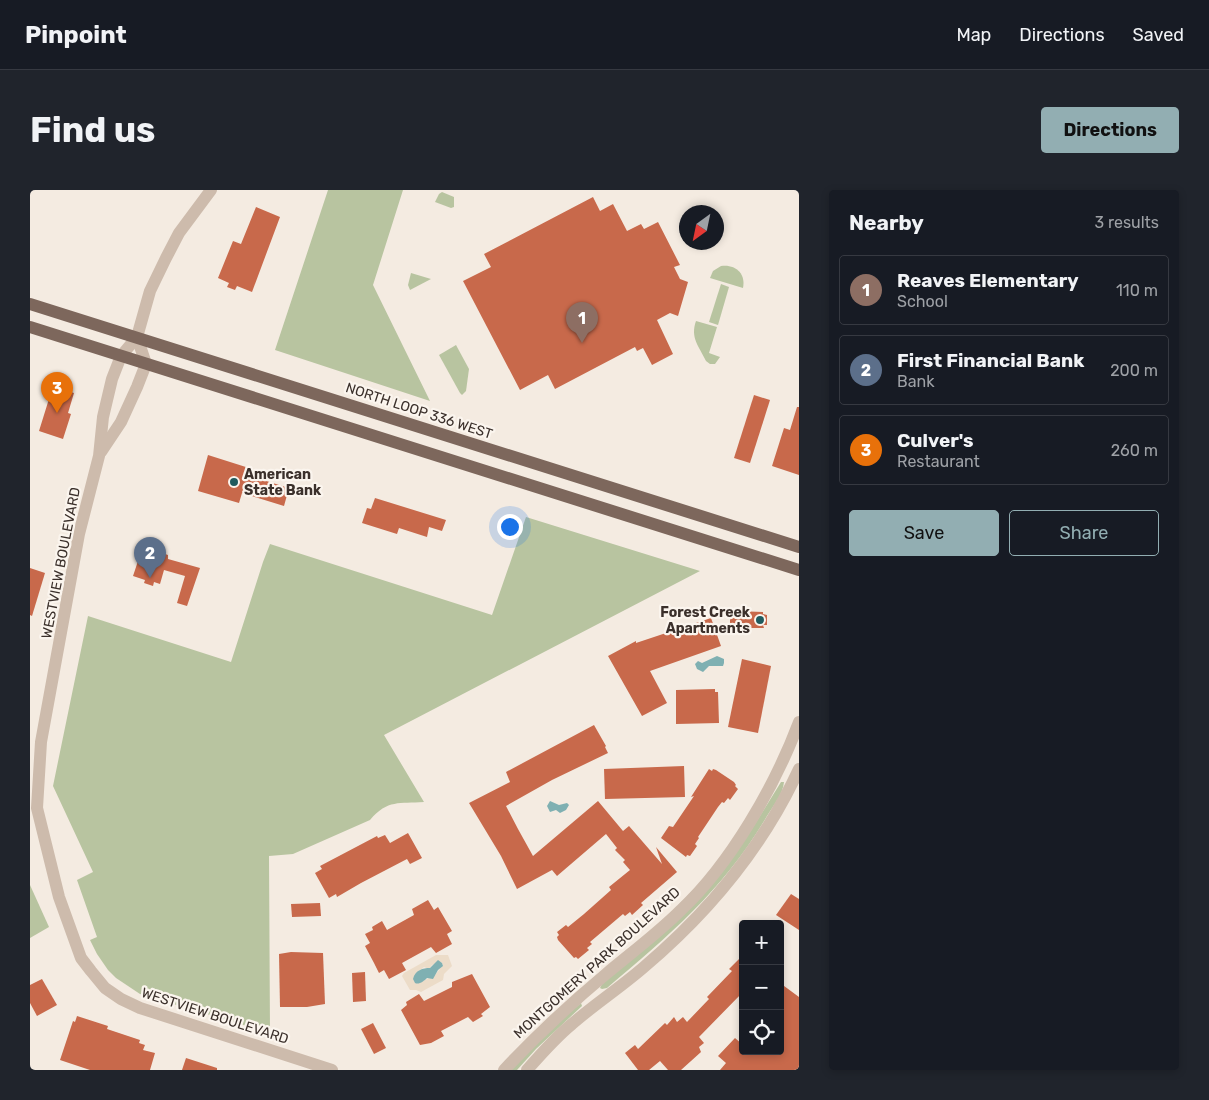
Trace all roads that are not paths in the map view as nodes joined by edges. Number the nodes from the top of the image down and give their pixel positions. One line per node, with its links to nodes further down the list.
1 (211, 190): 4 (street, WESTVIEW BOULEVARD)
2 (30, 304): 4 (main road, NORTH LOOP 336 WEST)
3 (30, 327): 5 (main road)
4 (137, 337): 5 (street, WESTVIEW BOULEVARD); 6 (street); 7 (main road, NORTH LOOP 336 WEST)
5 (121, 356): 6 (main road); 8 (street, WESTVIEW BOULEVARD)
6 (146, 364): 8 (street, WESTVIEW BOULEVARD); 9 (main road)
7 (459, 440): 9 (main road); 10 (main road, NORTH LOOP 336 WEST)
8 (99, 456): 16 (street, WESTVIEW BOULEVARD)
9 (450, 459): 11 (main road)
10 (799, 547)
11 (799, 570)
12 (799, 722): 14 (street, MONTGOMERY PARK BOULEVARD)
13 (799, 769): 15 (street, MONTGOMERY PARK BOULEVARD)
14 (580, 997): 15 (street); 17 (street, MONTGOMERY PARK BOULEVARD)
15 (590, 1010): 18 (street, MONTGOMERY PARK BOULEVARD)
16 (332, 1070)
17 (504, 1070)
18 (527, 1070)

